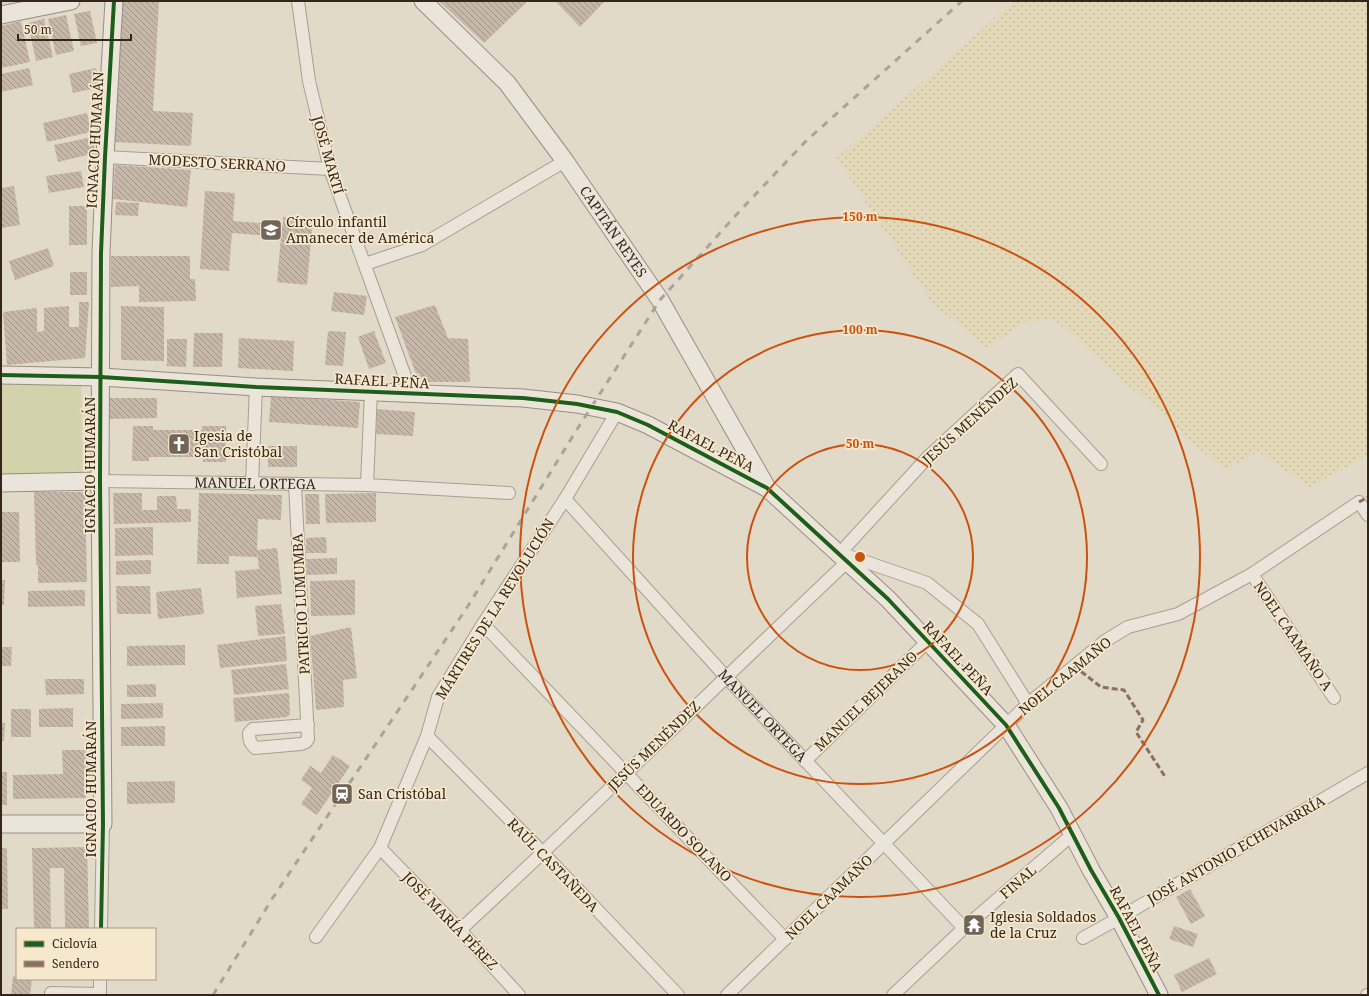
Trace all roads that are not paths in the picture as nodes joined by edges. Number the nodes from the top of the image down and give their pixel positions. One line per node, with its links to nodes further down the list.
1 (71, 1): 5 (street)
2 (114, 1): 6 (street, IGNACIO HUMARÁN)
3 (298, 1): 8 (street, JOSÉ MARTÍ)
4 (423, 1): 7 (street, CAPITÁN REYES)
5 (1, 15)
6 (105, 157): 8 (street, MODESTO SERRANO); 11 (street, IGNACIO HUMARÁN)
7 (566, 161): 9 (street); 22 (street, CAPITÁN REYES)
8 (330, 169): 9 (street, JOSÉ MARTÍ)
9 (365, 264): 14 (street, JOSÉ MARTÍ)
10 (1, 375): 11 (street, RAFAEL PEÑA)
11 (101, 377): 12 (street, RAFAEL PEÑA); 17 (street, IGNACIO HUMARÁN)
12 (256, 387): 13 (street, RAFAEL PEÑA); 19 (street)
13 (371, 391): 14 (street, RAFAEL PEÑA); 21 (street)
14 (411, 393): 15 (street, RAFAEL PEÑA)
15 (617, 412): 22 (street, RAFAEL PEÑA); 24 (street, MÁRTIRES DE LA REVOLUCIÓN)
16 (1101, 464): 26 (street, JESÚS MENÉNDEZ)
17 (100, 481): 18 (street, MANUEL ORTEGA); 19 (street, MANUEL ORTEGA); 40 (street, IGNACIO HUMARÁN)
18 (1, 483)
19 (252, 484): 20 (street, MANUEL ORTEGA)
20 (295, 484): 21 (street, MANUEL ORTEGA); 33 (street, PATRICIO LUMUMBA)
21 (367, 485): 23 (street, MANUEL ORTEGA)
22 (767, 488): 26 (street, RAFAEL PEÑA)
23 (509, 493)
24 (565, 500): 28 (street, MÁRTIRES DE LA REVOLUCIÓN); 30 (street, MANUEL ORTEGA)
25 (1368, 515): 27 (street, NOEL CAAMAÑO)
26 (844, 557): 29 (street, RAFAEL PEÑA); 30 (street, JESÚS MENÉNDEZ); 32 (street, RAFAEL PEÑA)
27 (1252, 574): 31 (street, NOEL CAAMAÑO A); 32 (street, NOEL CAAMAÑO)
28 (483, 624): 35 (street, MÁRTIRES DE LA REVOLUCIÓN); 37 (street, EDUARDO SOLANO)
29 (928, 641): 34 (street, RAFAEL PEÑA); 36 (street, MANUEL BEJERANO)
30 (726, 677): 36 (street, MANUEL ORTEGA); 37 (street, JESÚS MENÉNDEZ)
31 (1334, 698)
32 (1028, 704): 34 (street, NOEL CAAMAÑO)
33 (308, 725)
34 (1006, 725): 41 (street, RAFAEL PEÑA); 42 (street, NOEL CAAMAÑO)
35 (427, 736): 43 (street, MÁRTIRES DE LA REVOLUCIÓN); 44 (street, RAÚL CASTAÑEDA)
36 (805, 761): 42 (street, MANUEL ORTEGA)
37 (626, 773): 44 (street, JESÚS MENÉNDEZ); 51 (street, EDUARDO SOLANO)
38 (1368, 773): 45 (street, JOSÉ ANTONIO ECHEVARRRÍA)
39 (1, 824): 40 (street)
40 (102, 824): 46 (street, IGNACIO HUMARÁN)
41 (1073, 834): 45 (street, RAFAEL PEÑA); 47 (street, FINAL)
42 (884, 844): 47 (street, MANUEL ORTEGA); 51 (street, NOEL CAAMAÑO)
43 (380, 848): 48 (street, JOSÉ MARÍA PÉREZ); 49 (street, MÁRTIRES DE LA REVOLUCIÓN)
44 (543, 853): 48 (street, JESÚS MENÉNDEZ); 56 (street, RAÚL CASTAÑEDA)
45 (1119, 918): 50 (street, JOSÉ ANTONIO ECHEVARRRÍA); 59 (street, RAFAEL PEÑA)
46 (101, 928)
47 (964, 928): 58 (street, FINAL)
48 (460, 930): 55 (street, JOSÉ MARÍA PÉREZ)
49 (316, 937)
50 (1083, 938)
51 (785, 939): 57 (street, NOEL CAAMAÑO)
52 (100, 980): 53 (street)
53 (100, 994): 54 (street)
54 (51, 995)
55 (520, 995)
56 (678, 995)
57 (727, 995)
58 (893, 995)
59 (1159, 995)

